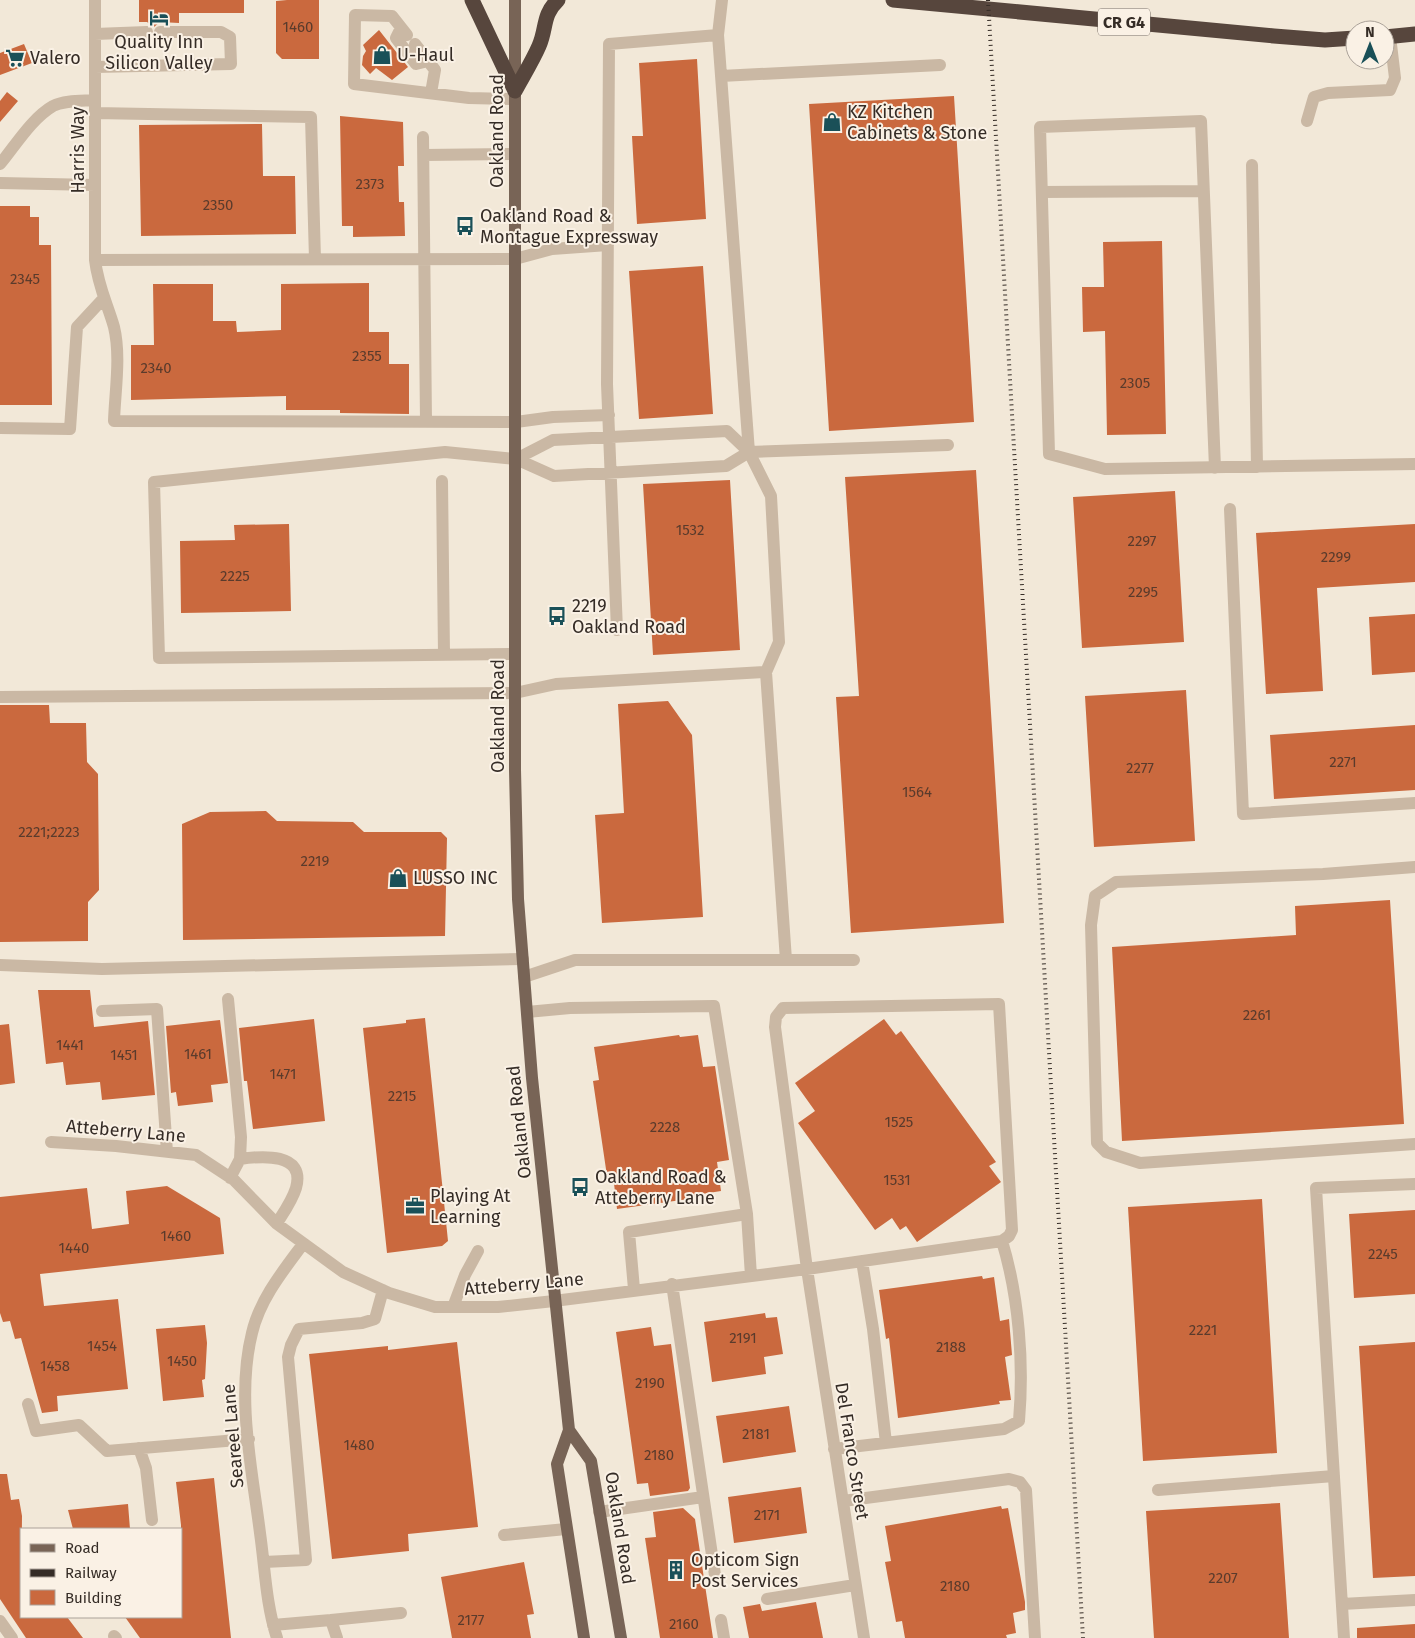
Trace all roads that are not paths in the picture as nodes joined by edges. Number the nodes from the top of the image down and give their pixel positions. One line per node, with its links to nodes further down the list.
1 (95, 0): 7 (street, Harris Way)
2 (472, 0): 19 (highway)
3 (515, 0): 19 (main road, Oakland Road)
4 (558, 0): 19 (highway)
5 (722, 0): 9 (street)
6 (892, 0): 12 (highway, CR G4)
7 (95, 34): 15 (street, Harris Way); 15 (street)
8 (1415, 34): 10 (highway)
9 (718, 35): 17 (street); 32 (street)
10 (1395, 35)
11 (408, 36): 13 (street); 13 (street); 18 (street)
12 (1345, 39)
13 (428, 60): 18 (street)
14 (940, 65): 17 (street)
15 (95, 67): 20 (street, Harris Way)
16 (1394, 70): 22 (street)
17 (721, 76): 44 (street)
18 (431, 93): 19 (street)
19 (515, 95): 24 (main road, Oakland Road)
20 (96, 100): 21 (street, Harris Way); 26 (street)
21 (95, 113): 29 (street, Harris Way); 35 (street)
22 (1308, 121)
23 (423, 137): 25 (street)
24 (515, 154): 25 (street); 36 (main road, Oakland Road)
25 (424, 155): 33 (street)
26 (0, 164)
27 (1252, 165): 47 (street)
28 (0, 183): 29 (street)
29 (95, 185): 34 (street, Harris Way)
30 (1204, 191): 31 (street); 31 (street); 48 (street)
31 (1042, 192): 48 (street)
32 (608, 245): 36 (street); 38 (street)
33 (424, 259): 35 (street); 36 (street); 39 (street)
34 (96, 260): 35 (street); 37 (street, Harris Way)
35 (316, 260)
36 (515, 260): 40 (main road, Oakland Road)
37 (104, 299): 39 (street, Harris Way); 41 (street)
38 (609, 415): 40 (street); 42 (street)
39 (426, 421): 40 (street)
40 (516, 422): 45 (main road, Oakland Road)
41 (0, 428)
42 (609, 437): 44 (street); 45 (street); 49 (street)
43 (948, 445): 44 (street)
44 (749, 452): 49 (street); 55 (street)
45 (516, 460): 49 (street); 53 (street); 54 (main road, Oakland Road)
46 (1415, 464): 47 (street)
47 (1257, 467): 48 (street)
48 (1215, 468)
49 (610, 473): 52 (street)
50 (442, 481): 53 (street)
51 (1230, 509): 58 (street)
52 (617, 630)
53 (444, 654): 54 (street)
54 (515, 654): 56 (main road, Oakland Road)
55 (766, 672): 56 (street); 61 (street)
56 (515, 693): 57 (street); 60 (main road, Oakland Road)
57 (0, 697)
58 (1415, 803)
59 (1415, 867): 69 (street)
60 (522, 958): 63 (street); 64 (main road, Oakland Road)
61 (786, 960): 62 (street); 64 (street)
62 (854, 960)
63 (0, 964)
64 (524, 977): 67 (main road, Oakland Road)
65 (228, 999): 71 (street)
66 (102, 1011): 70 (street)
67 (527, 1012): 74 (street); 85 (main road, Oakland Road)
68 (51, 1142): 70 (street, Atteberry Lane)
69 (1415, 1144)
70 (167, 1152): 72 (street, Atteberry Lane)
71 (240, 1159): 72 (street); 75 (street)
72 (230, 1178): 75 (street, Atteberry Lane)
73 (1415, 1184): 93 (street)
74 (747, 1214): 81 (street); 83 (street)
75 (276, 1223): 77 (street, Atteberry Lane)
76 (1002, 1241): 79 (street, Atteberry Lane); 80 (street, Del Franco Street); 90 (street)
77 (303, 1244): 84 (street, Atteberry Lane); 89 (street, Seareel Lane)
78 (478, 1251): 86 (street)
79 (862, 1261): 80 (street, Atteberry Lane); 90 (street)
80 (807, 1269): 81 (street, Atteberry Lane); 92 (street, Del Franco Street)
81 (751, 1276): 82 (street, Atteberry Lane)
82 (672, 1284): 83 (street, Atteberry Lane); 95 (street)
83 (634, 1289): 85 (street, Atteberry Lane)
84 (383, 1290): 86 (street, Atteberry Lane); 101 (street)
85 (554, 1300): 86 (street, Atteberry Lane); 88 (main road, Oakland Road)
86 (453, 1307)
87 (28, 1404): 91 (street)
88 (569, 1430): 97 (main road, Oakland Road); 99 (main road, Oakland Road)
89 (249, 1438): 91 (street); 101 (street, Seareel Lane)
90 (886, 1443): 92 (street)
91 (139, 1448): 98 (street)
92 (834, 1449): 96 (street, Del Franco Street)
93 (1334, 1476): 94 (street); 106 (street)
94 (1158, 1490)
95 (704, 1497): 97 (street); 102 (street)
96 (842, 1501): 103 (street, Del Franco Street); 119 (street)
97 (600, 1512): 116 (main road, Oakland Road)
98 (152, 1520)
99 (566, 1529): 100 (street); 115 (main road, Oakland Road)
100 (504, 1535)
101 (264, 1562): 111 (street, Seareel Lane)
102 (716, 1582)
103 (855, 1585): 104 (street); 118 (street, Del Franco Street)
104 (767, 1599)
105 (1415, 1600): 106 (street)
106 (1342, 1604): 120 (street)
107 (402, 1613): 108 (street)
108 (331, 1620): 111 (street); 114 (street)
109 (721, 1620): 117 (street)
110 (0, 1621): 112 (street)
111 (273, 1625): 113 (street, Seareel Lane)
112 (12, 1638)
113 (277, 1638)
114 (337, 1638)
115 (584, 1638)
116 (621, 1638)
117 (724, 1638)
118 (864, 1638)
119 (1036, 1638)
120 (1344, 1638)

